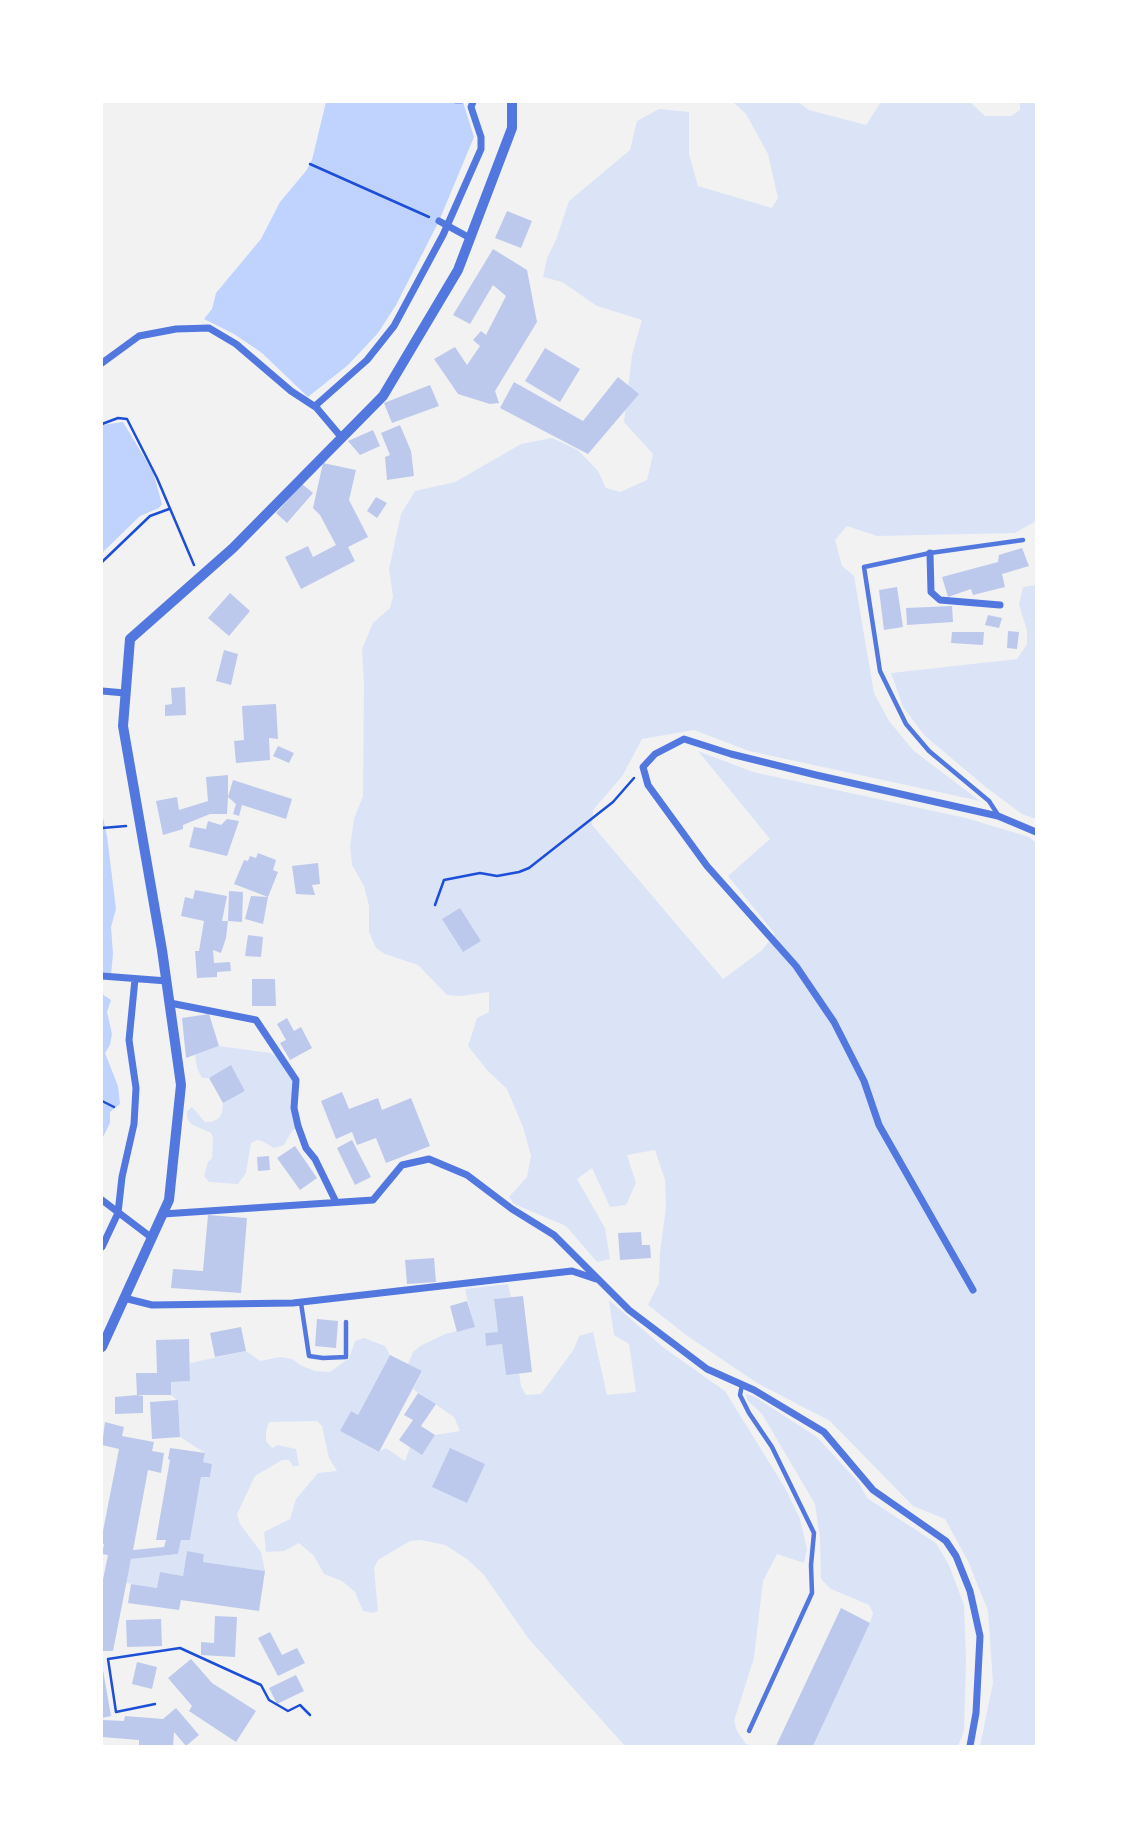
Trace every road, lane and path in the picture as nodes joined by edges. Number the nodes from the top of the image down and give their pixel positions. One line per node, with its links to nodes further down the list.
1 (455, 102): 2 (path)
2 (462, 102)
3 (473, 102): 7 (street)
4 (512, 102): 8 (street)
5 (310, 164): 6 (path)
6 (439, 221): 7 (street)
7 (447, 226): 8 (street); 10 (street)
8 (470, 238): 12 (street)
9 (102, 363): 10 (street)
10 (315, 406): 12 (street)
11 (102, 424): 13 (path)
12 (342, 438): 17 (street)
13 (170, 509): 16 (path); 17 (path)
14 (1023, 540): 15 (lane)
15 (930, 553): 18 (street); 22 (lane)
16 (102, 562)
17 (199, 578): 20 (street)
18 (1000, 605)
19 (102, 691): 20 (street)
20 (125, 693): 23 (street)
21 (643, 767): 22 (street); 26 (path); 40 (street)
22 (998, 816): 25 (street)
23 (140, 824): 24 (path); 29 (street)
24 (102, 828)
25 (1037, 832)
26 (435, 905)
27 (102, 976): 28 (street)
28 (135, 979): 29 (street); 35 (street)
29 (167, 981): 30 (street)
30 (170, 1003): 34 (street); 36 (street)
31 (102, 1101): 32 (path)
32 (114, 1107)
33 (102, 1200): 35 (street)
34 (336, 1202): 36 (street); 39 (street)
35 (118, 1213): 37 (street); 38 (street)
36 (163, 1214): 37 (street)
37 (152, 1238): 41 (street)
38 (102, 1247)
39 (599, 1279): 42 (street); 45 (street)
40 (973, 1290)
41 (124, 1298): 42 (street); 44 (street)
42 (301, 1302): 43 (lane)
43 (346, 1322)
44 (102, 1347)
45 (743, 1385): 48 (lane); 49 (street)
46 (156, 1704): 47 (path)
47 (310, 1715)
48 (750, 1731)
49 (970, 1746)

